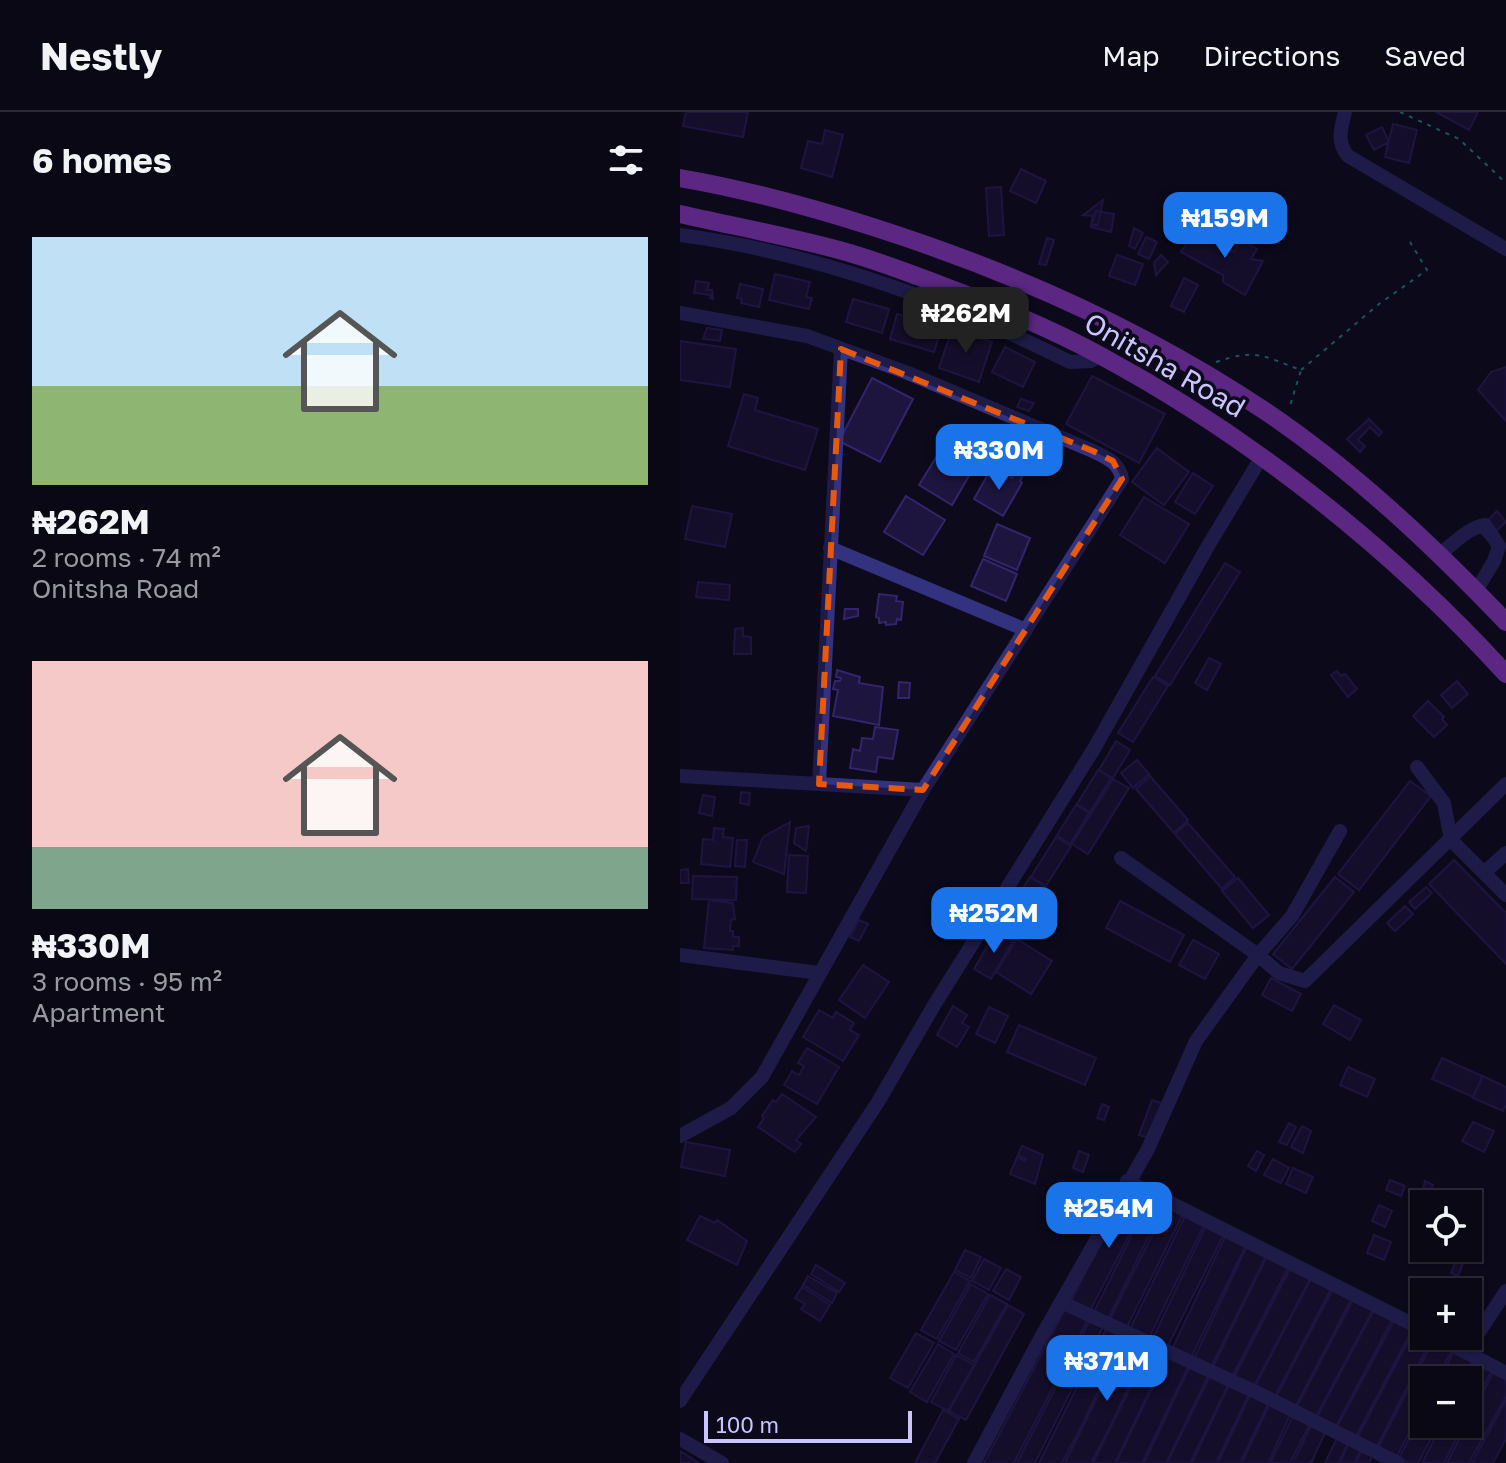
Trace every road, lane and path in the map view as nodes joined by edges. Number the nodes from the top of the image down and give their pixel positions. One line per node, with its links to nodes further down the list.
1 (1345, 112): 8 (street)
2 (1400, 112): 4 (path)
3 (680, 178): 12 (main road, Onitsha Road)
4 (1506, 183)
5 (680, 214): 11 (main road, Onitsha Road)
6 (680, 235): 11 (street)
7 (1410, 242): 13 (path)
8 (1506, 249)
9 (680, 313): 10 (street)
10 (841, 349): 16 (street); 20 (street)
11 (1101, 355): 15 (main road, Onitsha Road)
12 (1195, 368): 13 (path); 14 (main road, Onitsha Road)
13 (1301, 370): 14 (path)
14 (1283, 424): 17 (main road, Onitsha Road)
15 (1261, 458): 21 (main road, Onitsha Road); 45 (street)
16 (830, 548): 20 (street); 25 (street)
17 (1440, 554): 18 (main road, Onitsha Road); 18 (street)
18 (1476, 591): 19 (main road, Onitsha Road)
19 (1506, 623): 21 (main road)
20 (1026, 630): 27 (street)
21 (1482, 648): 22 (main road, Onitsha Road)
22 (1506, 674)
23 (1417, 767): 29 (street)
24 (680, 776): 25 (street)
25 (819, 784): 27 (street)
26 (1506, 784): 29 (street)
27 (923, 790): 36 (street)
28 (1340, 831): 35 (street)
29 (1451, 840): 32 (street); 35 (street)
30 (1506, 853): 32 (street)
31 (1121, 858): 35 (street)
32 (1485, 872): 33 (street)
33 (1506, 895)
34 (680, 955): 36 (street)
35 (1258, 955): 38 (street)
36 (819, 973): 37 (street)
37 (680, 1136)
38 (1127, 1181): 40 (street); 41 (street)
39 (1506, 1291): 43 (street)
40 (1061, 1302): 48 (street); 49 (street)
41 (1410, 1323)
42 (1462, 1350): 43 (street)
43 (1466, 1352): 44 (street)
44 (1506, 1373)
45 (680, 1401)
46 (680, 1439): 47 (street)
47 (722, 1463)
48 (974, 1463)
49 (1398, 1463)

